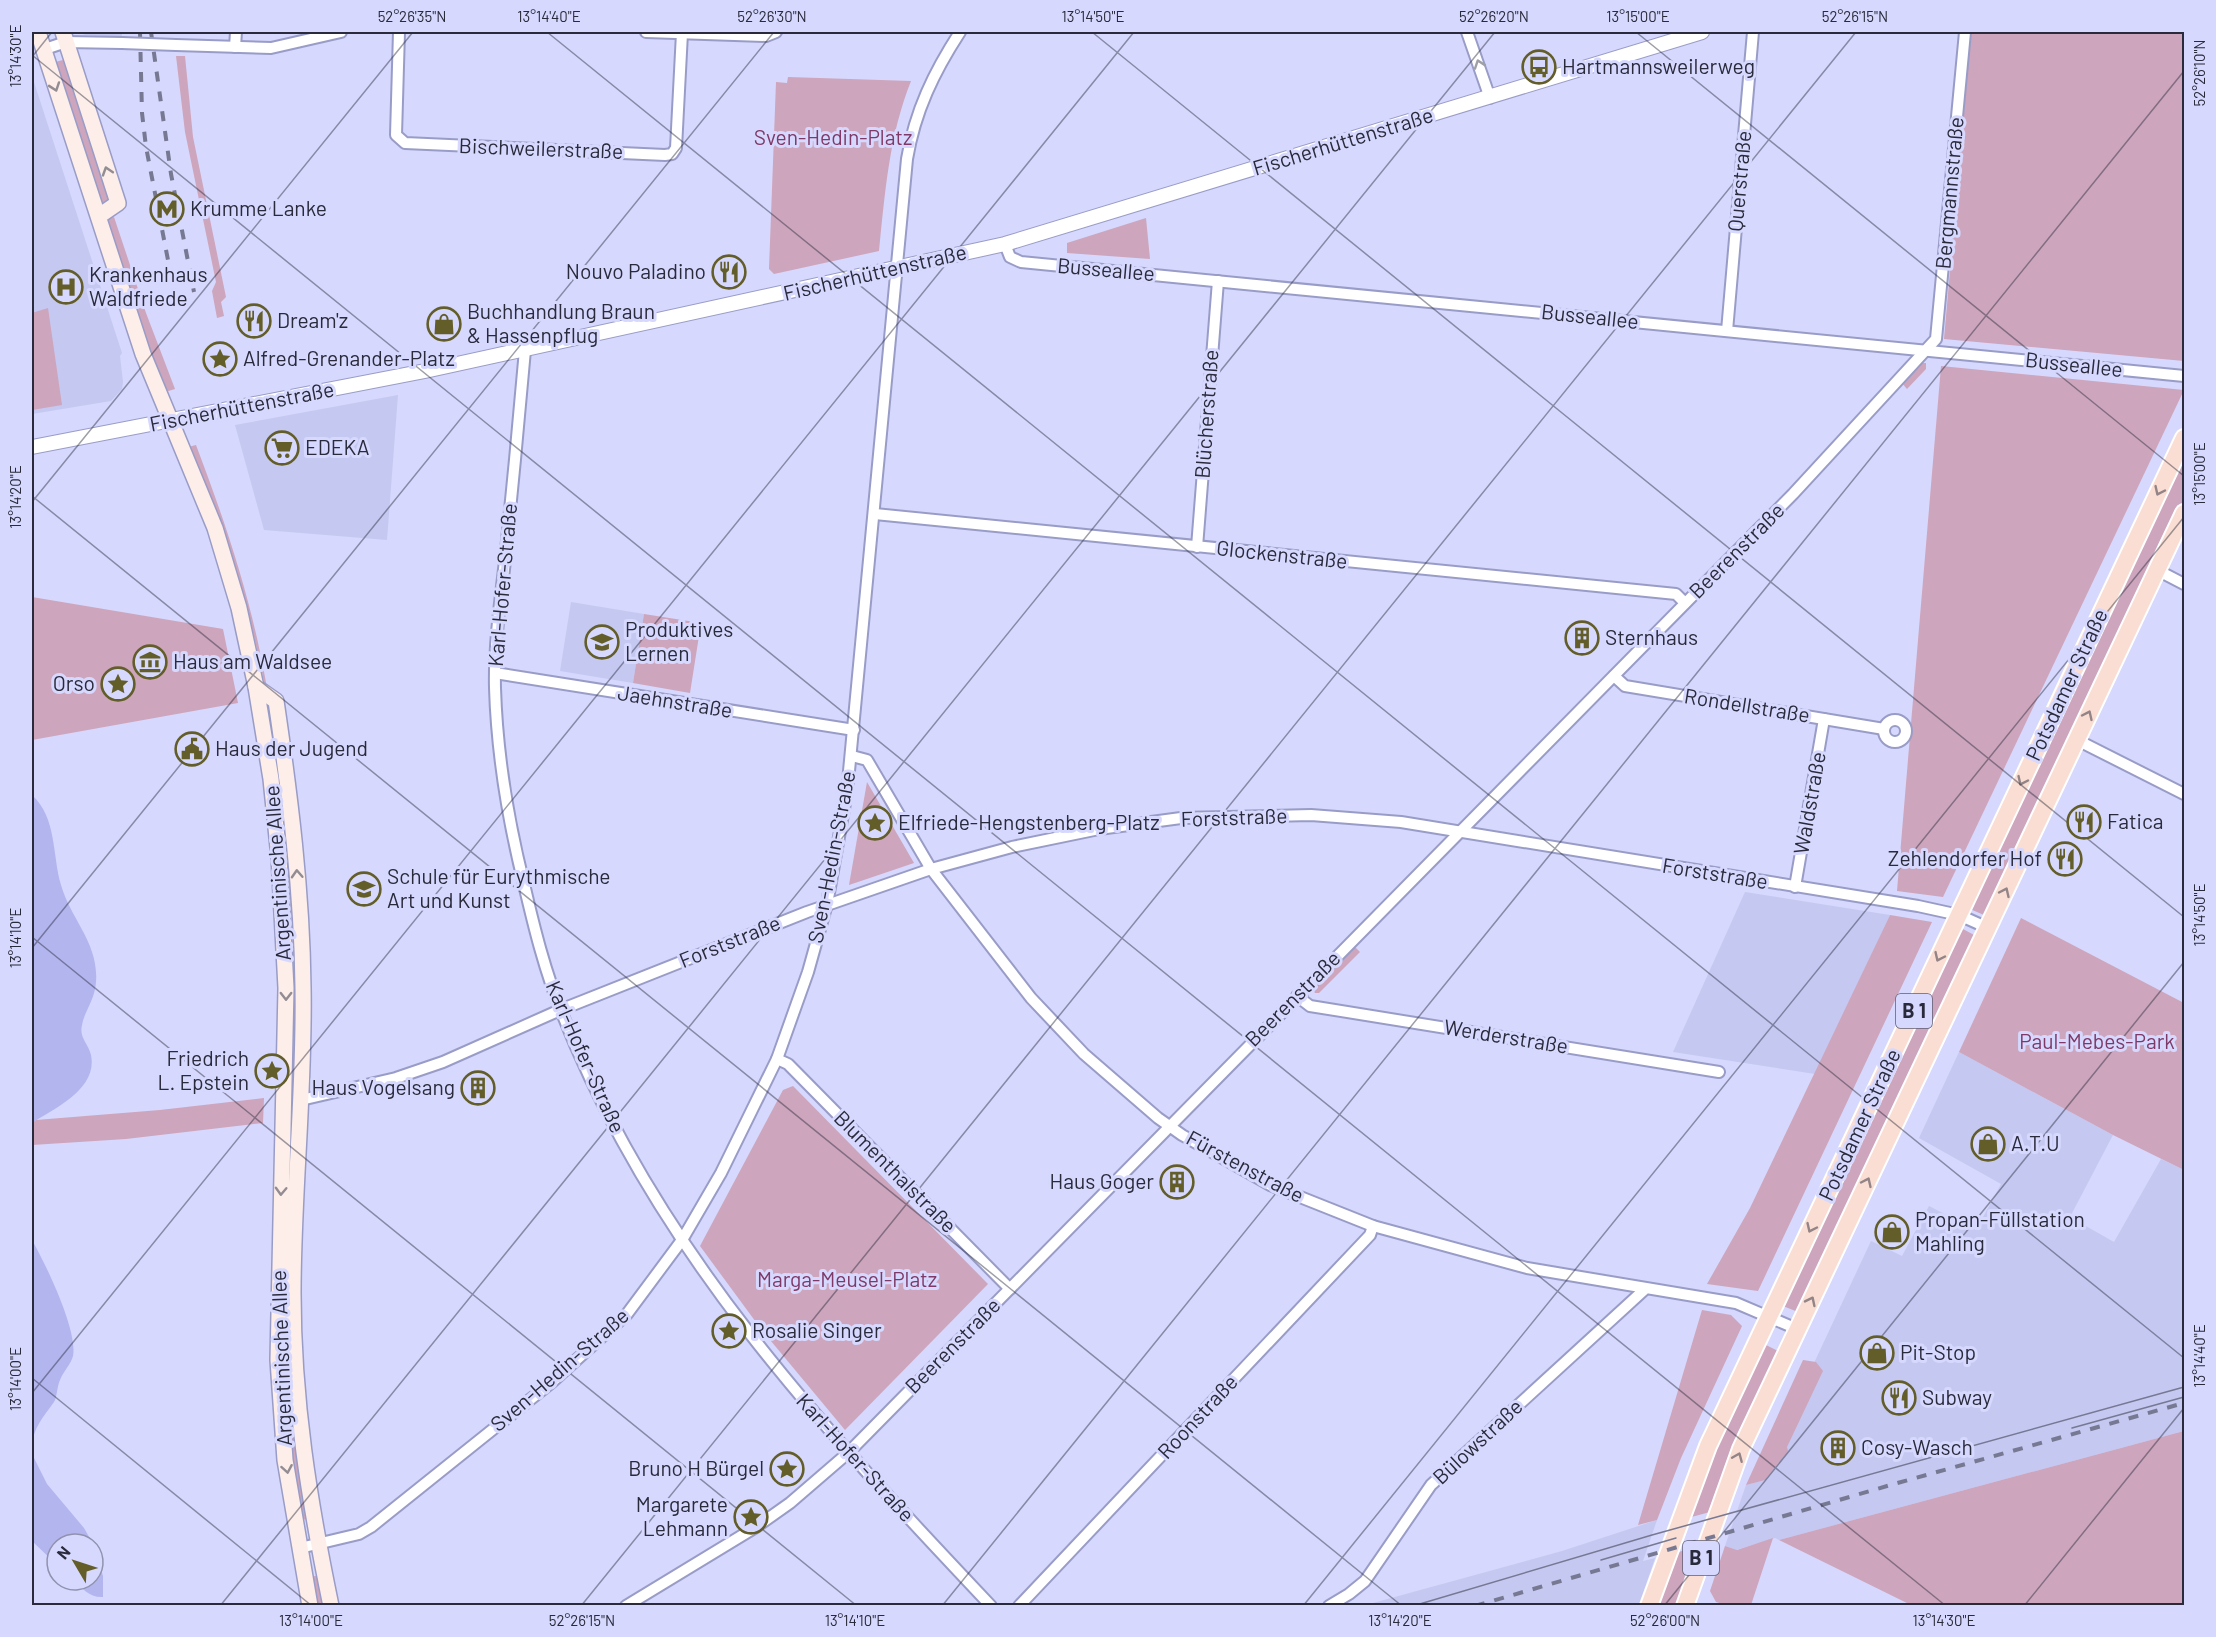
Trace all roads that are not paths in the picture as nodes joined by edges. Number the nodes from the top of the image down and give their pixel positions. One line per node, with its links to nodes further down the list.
1 (38, 32): 15 (main road, Argentinische Allee)
2 (236, 32): 14 (street)
3 (341, 32): 14 (street)
4 (399, 32): 12 (street, Bischweilerstraße)
5 (646, 32): 12 (street)
6 (776, 32): 12 (street)
7 (960, 32): 19 (street, Sven-Hedin-Straße)
8 (1467, 32): 16 (street, one-way to 8)
9 (1702, 32): 16 (street, Fischerhüttenstraße)
10 (1753, 32): 21 (street, Querstraße)
11 (1965, 32): 23 (street, Bergmannstraße)
12 (682, 33)
13 (64, 37): 14 (street, bridge); 15 (street); 17 (main road, one-way to 13)
14 (235, 47)
15 (42, 50): 17 (main road, Argentinische Allee, one-way to 17)
16 (1490, 98): 18 (street, Fischerhüttenstraße)
17 (99, 216): 25 (main road, Argentinische Allee)
18 (1005, 244): 19 (street, Fischerhüttenstraße); 20 (street, Busseallee)
19 (897, 268): 22 (street, Fischerhüttenstraße); 29 (street, Sven-Hedin-Straße)
20 (1218, 280): 21 (street, Busseallee); 30 (street, Blücherstraße)
21 (1727, 331): 23 (street, Busseallee)
22 (525, 350): 25 (street, Fischerhüttenstraße); 34 (street, Karl-Hofer-Straße)
23 (1925, 350): 24 (street, Busseallee); 33 (street, Beerenstraße)
24 (2184, 376)
25 (170, 420): 27 (street, Fischerhüttenstraße); 36 (main road, Argentinische Allee)
26 (2184, 438): 47 (main road, Potsdamer Straße / B 1, one-way to 47)
27 (32, 447)
28 (2184, 513): 31 (main road, Potsdamer Straße / B 1)
29 (875, 514): 30 (street, Glockenstraße); 39 (street, Sven-Hedin-Straße)
30 (1197, 547): 33 (street, Glockenstraße)
31 (2157, 570): 32 (street); 40 (main road, Potsdamer Straße / B 1, one-way to 31)
32 (2184, 584)
33 (1685, 603): 35 (street, Beerenstraße)
34 (495, 673): 39 (street, Jaehnstraße); 50 (street, Karl-Hofer-Straße)
35 (1614, 676): 37 (street, Rondellstraße); 43 (street, Beerenstraße)
36 (256, 687): 53 (main road, Argentinische Allee, one-way to 36); 63 (main road, Argentinische Allee, one-way to 63)
37 (1824, 719): 38 (street, Rondellstraße); 45 (street, Waldstraße)
38 (1884, 729)
39 (854, 730): 41 (street, Sven-Hedin-Straße)
40 (2077, 740): 42 (street); 48 (main road, Potsdamer Straße / B 1, one-way to 40)
41 (852, 756): 44 (street, Fürstenstraße); 46 (street, Sven-Hedin-Straße)
42 (2184, 794)
43 (1458, 833): 44 (street, Forststraße); 45 (street, Forststraße); 49 (street, Beerenstraße)
44 (931, 869): 46 (street, Forststraße); 54 (street, Fürstenstraße)
45 (1795, 887): 47 (street, Forststraße)
46 (827, 904): 50 (street, Forststraße); 51 (street, Sven-Hedin-Straße)
47 (1959, 915): 48 (street, Forststraße); 59 (main road, Potsdamer Straße / B 1, one-way to 59)
48 (1988, 928): 60 (main road, Potsdamer Straße / B 1, one-way to 48)
49 (1297, 996): 52 (street, Werderstraße); 54 (street, Beerenstraße)
50 (560, 1010): 53 (street, Forststraße); 56 (street, Karl-Hofer-Straße)
51 (777, 1059): 56 (street, Sven-Hedin-Straße); 57 (street, Blumenthalstraße)
52 (1719, 1072)
53 (301, 1100): 62 (main road, Argentinische Allee)
54 (1168, 1125): 55 (street, Fürstenstraße); 57 (street, Beerenstraße)
55 (1373, 1226): 58 (street, Fürstenstraße); 68 (street, Roonstraße)
56 (682, 1240): 61 (street, Karl-Hofer-Straße); 62 (street, Sven-Hedin-Straße)
57 (1010, 1289): 61 (street, Beerenstraße)
58 (1644, 1290): 59 (street, Fürstenstraße); 69 (street, Bülowstraße)
59 (1769, 1316): 60 (street, Fürstenstraße); 70 (main road, Potsdamer Straße / B 1)
60 (1797, 1329): 71 (main road, Potsdamer Straße / B 1, one-way to 60)
61 (848, 1454): 66 (street, Beerenstraße); 67 (street, Karl-Hofer-Straße)
62 (318, 1544): 63 (street, Sven-Hedin-Straße); 65 (main road, Argentinische Allee)
63 (300, 1548): 64 (main road, Argentinische Allee)
64 (310, 1605)
65 (331, 1605)
66 (627, 1605)
67 (991, 1605)
68 (1019, 1605)
69 (1329, 1605)
70 (1649, 1605)
71 (1685, 1605)

